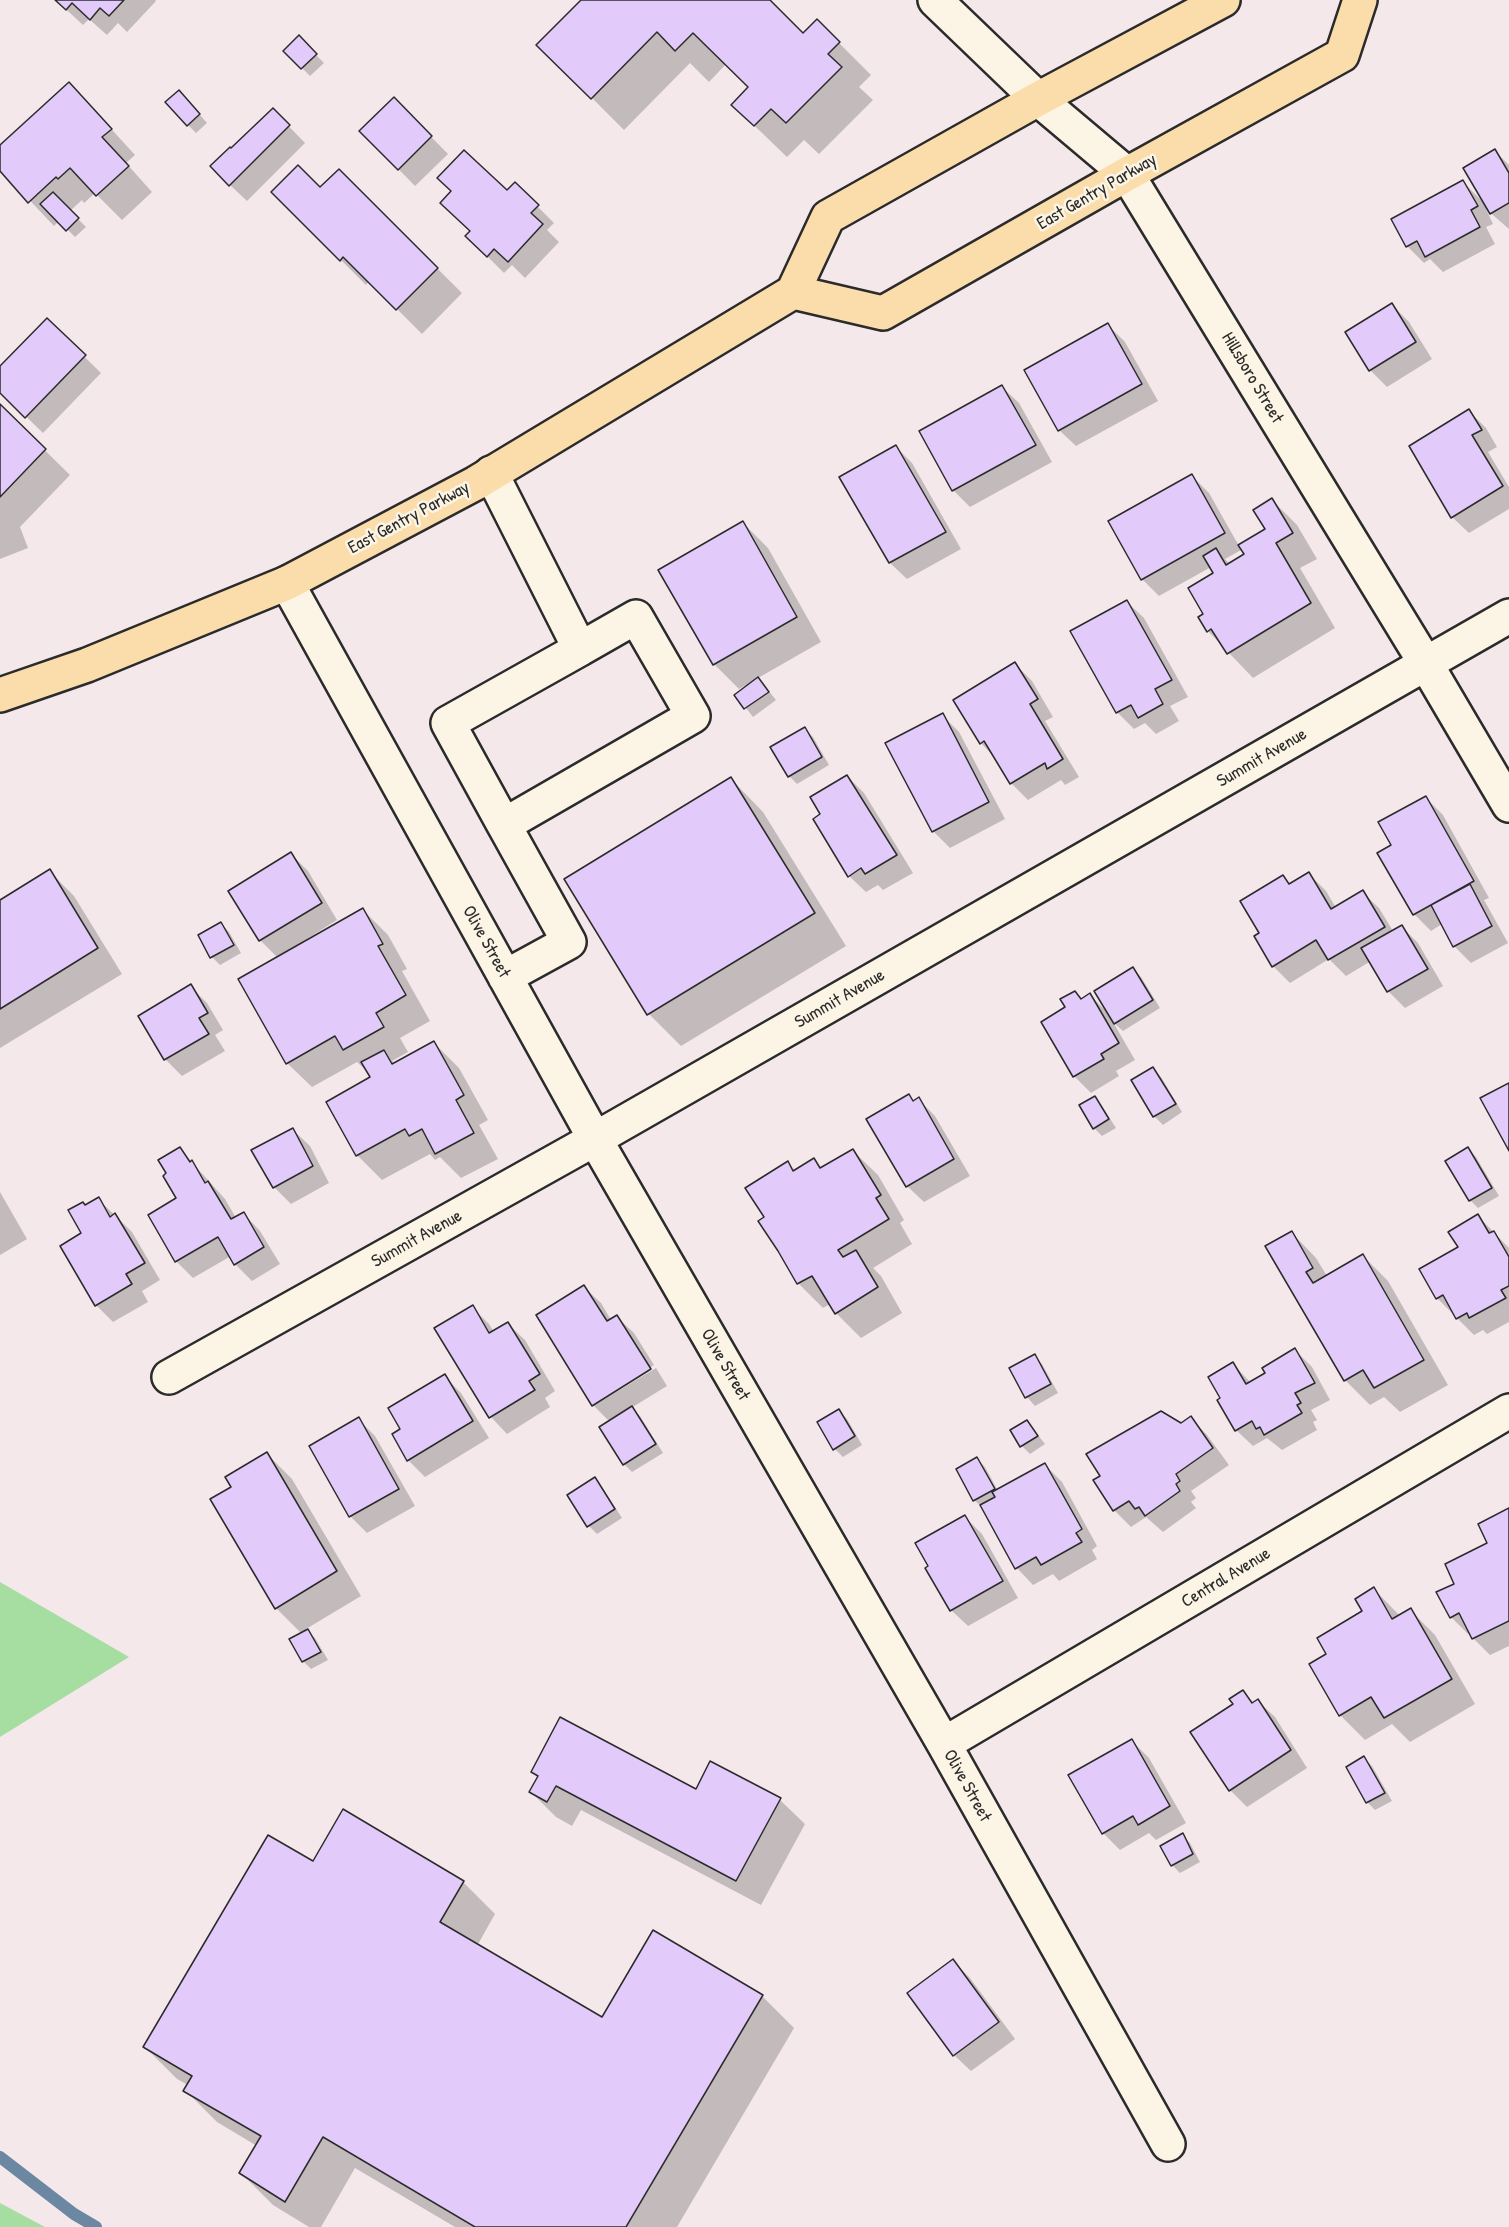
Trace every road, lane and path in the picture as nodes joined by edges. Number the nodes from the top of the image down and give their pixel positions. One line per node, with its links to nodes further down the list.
1 (935, 0): 4 (street, Hillsboro Street)
2 (1223, 0): 4 (main road)
3 (1360, 0): 5 (main road, East Gentry Parkway)
4 (1038, 99): 5 (street, Hillsboro Street); 6 (main road)
5 (1127, 174): 6 (main road, East Gentry Parkway); 11 (street, Hillsboro Street)
6 (793, 292): 7 (main road, East Gentry Parkway)
7 (491, 473): 8 (main road, East Gentry Parkway); 10 (street)
8 (287, 583): 12 (main road, East Gentry Parkway); 15 (street, Olive Street)
9 (1509, 616): 11 (street, Summit Avenue)
10 (580, 649): 14 (street); 14 (street)
11 (1426, 664): 13 (street, Hillsboro Street); 16 (street, Summit Avenue)
12 (0, 695)
13 (1509, 805)
14 (504, 825): 15 (street)
15 (505, 977): 16 (street, Olive Street)
16 (595, 1140): 17 (street, Summit Avenue); 19 (street, Olive Street)
17 (169, 1377)
18 (1509, 1411): 19 (street, Central Avenue)
19 (944, 1744): 20 (street, Olive Street)
20 (1168, 2144)

